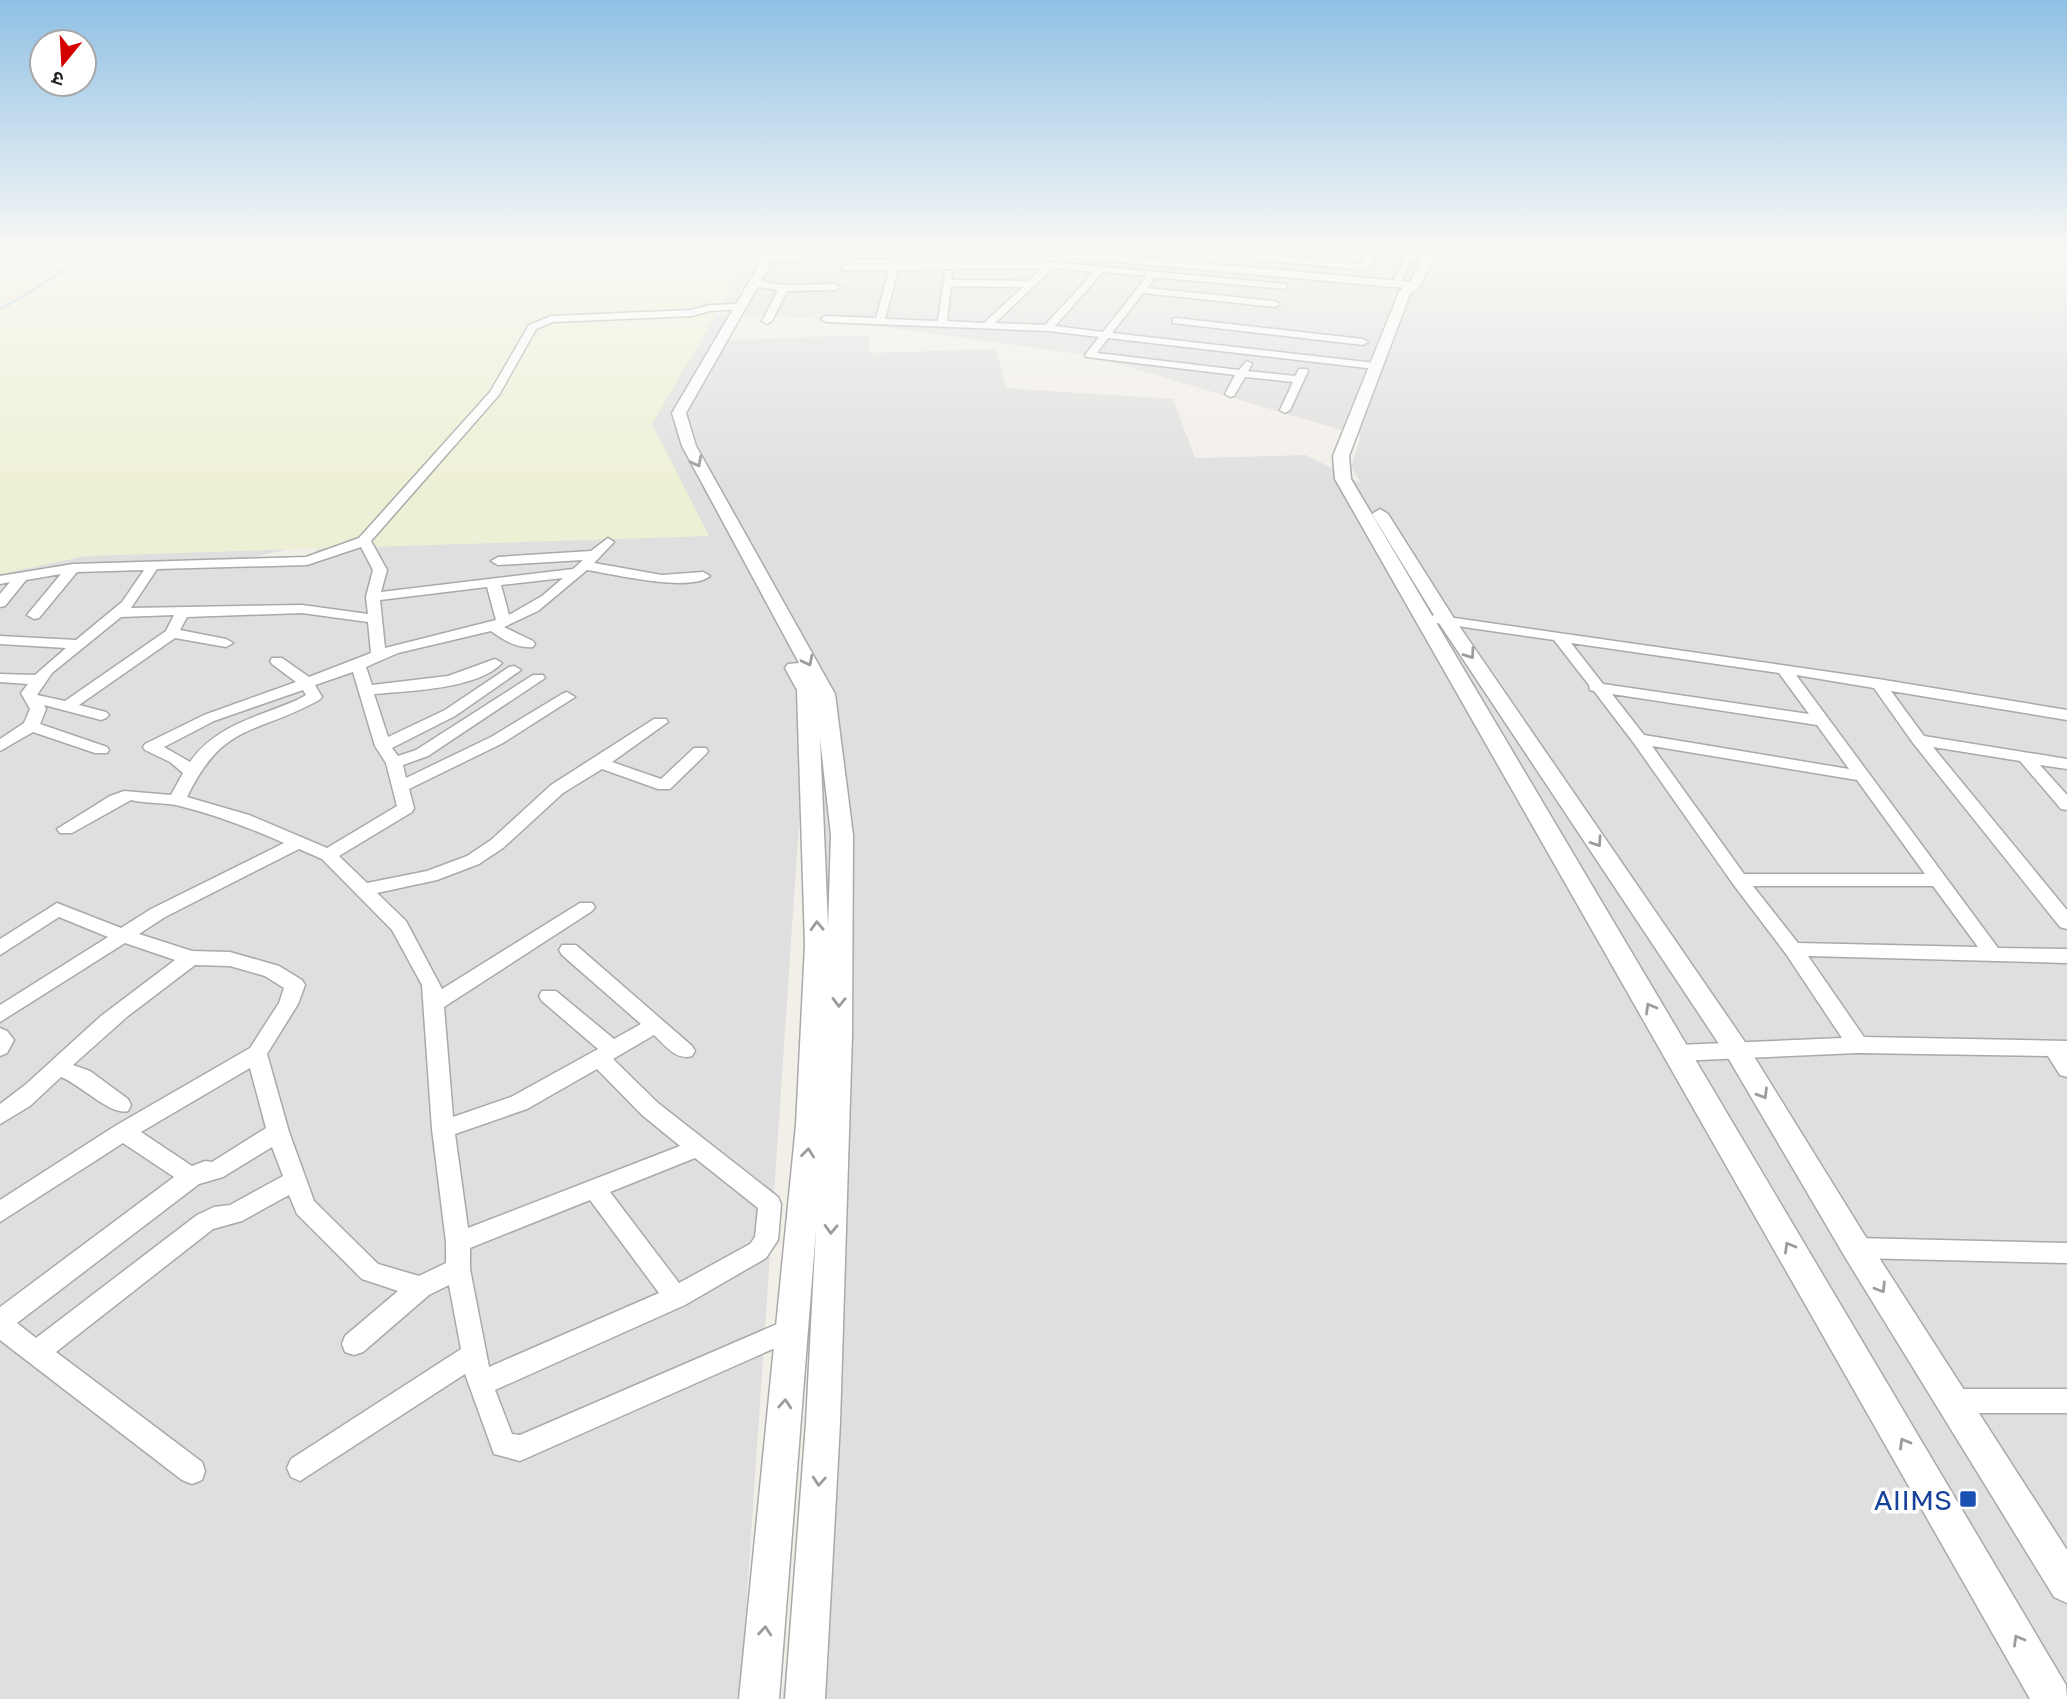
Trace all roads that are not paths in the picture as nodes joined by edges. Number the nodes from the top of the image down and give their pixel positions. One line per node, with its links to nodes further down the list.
1 (531, 330): 19 (street)
2 (724, 330): 117 (street)
3 (1069, 330): 9 (street)
4 (1107, 330): 9 (street)
5 (1169, 330): 10 (street)
6 (1318, 330): 11 (street)
7 (1390, 330): 14 (street)
8 (1401, 330): 35 (street)
9 (1104, 334): 10 (street); 15 (street)
10 (1161, 341): 12 (street)
11 (1363, 342)
12 (1254, 352): 13 (street); 15 (street)
13 (1309, 359): 14 (street); 16 (street)
14 (1376, 366): 35 (street)
15 (1242, 373): 16 (street); 17 (street)
16 (1299, 380): 18 (street)
17 (1230, 394)
18 (1285, 410)
19 (364, 541): 23 (street); 29 (street)
20 (608, 542): 22 (street)
21 (498, 561): 22 (street)
22 (586, 564): 26 (street); 28 (street); 36 (street)
23 (153, 565): 24 (street); 31 (street)
24 (73, 568): 25 (street); 33 (street)
25 (22, 576): 27 (street); 30 (street)
26 (703, 576)
27 (0, 580)
28 (494, 582): 29 (street); 36 (street)
29 (373, 597): 34 (street)
30 (0, 603)
31 (117, 612): 32 (street); 41 (street)
32 (183, 613): 34 (street); 37 (street)
33 (34, 615)
34 (374, 619): 43 (street)
35 (1435, 619): 38 (street); 102 (street, one-way to 102); 106 (street, one-way to 35)
36 (498, 624): 42 (street); 43 (street)
37 (172, 633): 40 (street); 58 (street)
38 (1558, 636): 47 (street); 54 (street)
39 (0, 640): 41 (street)
40 (226, 643)
41 (79, 644): 51 (street)
42 (528, 644)
43 (377, 653): 46 (street)
44 (277, 662): 52 (street)
45 (495, 663): 55 (street)
46 (358, 665): 52 (street); 55 (street)
47 (1784, 669): 53 (street); 61 (street)
48 (514, 670): 67 (street)
49 (0, 678): 51 (street)
50 (538, 678): 71 (street)
51 (39, 680): 57 (street)
52 (306, 682): 74 (street); 74 (street)
53 (1878, 683): 60 (street); 65 (street)
54 (1595, 687): 61 (street); 64 (street)
55 (366, 690): 67 (street)
56 (567, 697): 76 (street)
57 (33, 698): 58 (street); 63 (street)
58 (68, 706): 59 (street)
59 (101, 715)
60 (2067, 715)
61 (1822, 721): 75 (street)
62 (660, 722): 72 (street)
63 (31, 726): 66 (street); 68 (street)
64 (1639, 739): 75 (street); 82 (street)
65 (1919, 740): 70 (street); 86 (street)
66 (0, 746)
67 (383, 746): 71 (street)
68 (101, 750)
69 (700, 751): 72 (street)
70 (2026, 758): 73 (street); 78 (street)
71 (394, 763): 76 (street)
72 (600, 763): 84 (street)
73 (2067, 764)
74 (191, 772): 77 (street)
75 (1860, 776): 83 (street)
76 (400, 787): 81 (street)
77 (177, 800): 79 (street); 80 (street)
78 (2067, 805)
79 (66, 829)
80 (298, 843): 81 (street); 87 (street)
81 (328, 855): 84 (street)
82 (1739, 880): 83 (street); 89 (street)
83 (1938, 880): 91 (street)
84 (364, 890): 95 (street)
85 (586, 907): 95 (street)
86 (2067, 923)
87 (124, 936): 88 (street); 93 (street); 96 (street)
88 (4, 939)
89 (1793, 949): 91 (street); 99 (street)
90 (569, 950): 97 (street)
91 (1992, 953): 92 (street)
92 (2067, 956)
93 (191, 958): 104 (street); 107 (street)
94 (549, 996): 105 (street)
95 (433, 1004): 111 (street)
96 (0, 1015)
97 (655, 1025): 103 (street); 105 (street)
98 (0, 1036): 100 (street)
99 (1858, 1045): 101 (street); 102 (street)
100 (0, 1048)
101 (2060, 1048): 108 (street)
102 (1736, 1049): 106 (street); 121 (street, one-way to 121)
103 (685, 1051)
104 (257, 1054): 112 (street); 113 (street)
105 (606, 1054): 111 (street); 114 (street)
106 (1677, 1054): 139 (street, one-way to 106)
107 (59, 1068): 109 (street); 110 (street)
108 (2067, 1069)
109 (120, 1105)
110 (0, 1115)
111 (443, 1129): 120 (street)
112 (123, 1132): 115 (street); 119 (street)
113 (278, 1132): 115 (street); 116 (street)
114 (698, 1148): 118 (street); 125 (street)
115 (191, 1177): 126 (street)
116 (296, 1180): 124 (street); 129 (street)
117 (818, 1187): 127 (street); 138 (street, one-way to 138)
118 (596, 1191): 120 (street); 125 (street)
119 (0, 1212)
120 (458, 1242): 123 (street)
121 (1856, 1248): 122 (street); 132 (street, one-way to 132)
122 (2067, 1253)
123 (458, 1269): 124 (street); 130 (street)
124 (420, 1287): 128 (street)
125 (676, 1297): 131 (street)
126 (0, 1323): 129 (street)
127 (791, 1329): 131 (street); 137 (street, one-way to 127)
128 (354, 1344)
129 (36, 1353): 135 (street)
130 (474, 1354): 131 (street); 134 (street)
131 (480, 1384)
132 (1953, 1401): 133 (street); 136 (street)
133 (2067, 1401)
134 (300, 1468)
135 (192, 1471)
136 (2067, 1584)
137 (759, 1699)
138 (805, 1699)
139 (2052, 1699)

